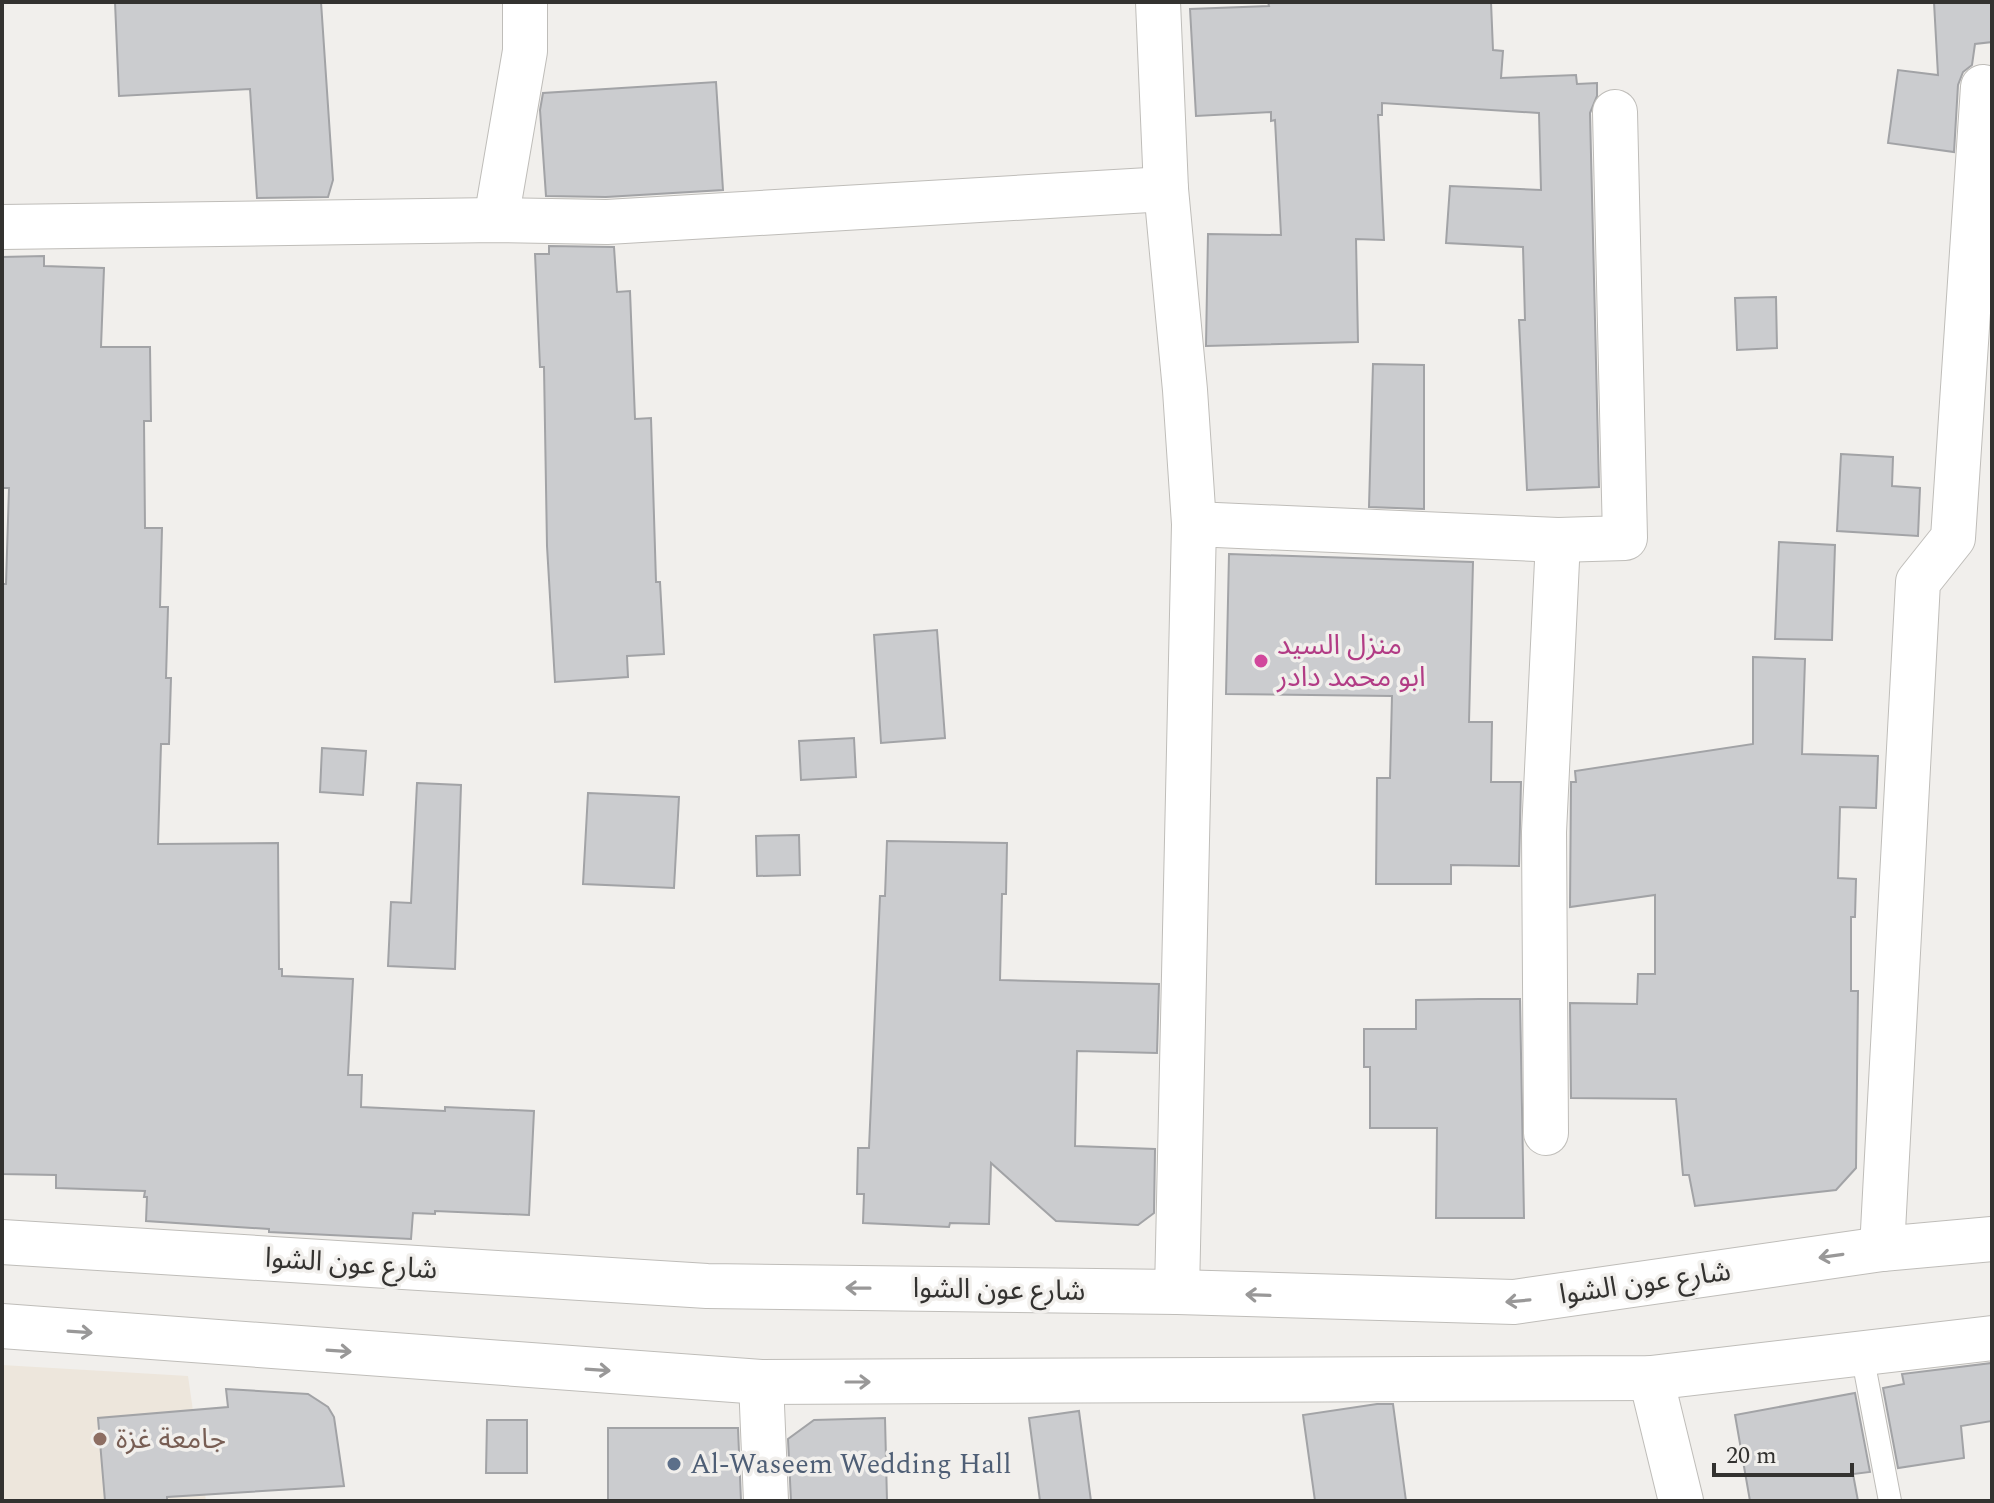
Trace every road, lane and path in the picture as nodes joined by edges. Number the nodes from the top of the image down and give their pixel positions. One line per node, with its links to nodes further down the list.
1 (525, 2): 6 (street)
2 (1158, 2): 5 (street)
3 (1983, 87): 13 (street)
4 (1615, 112): 9 (street)
5 (1166, 189): 6 (street); 8 (street)
6 (496, 220): 7 (street)
7 (2, 227)
8 (1194, 524): 9 (street); 14 (street)
9 (1558, 540): 10 (street)
10 (1546, 1133)
11 (1992, 1239): 13 (street, شارع عون الشوا)
12 (2, 1242): 14 (street, شارع عون الشوا, one-way to 12)
13 (1882, 1249): 14 (street, شارع عون الشوا, one-way to 14)
14 (1177, 1292)
15 (2, 1326): 19 (street, one-way to 19)
16 (1992, 1338): 17 (street)
17 (1862, 1354): 18 (street); 22 (lane)
18 (1651, 1378): 19 (street, one-way to 18); 21 (street)
19 (761, 1382): 20 (street)
20 (766, 1501)
21 (1681, 1501)
22 (1890, 1501)

